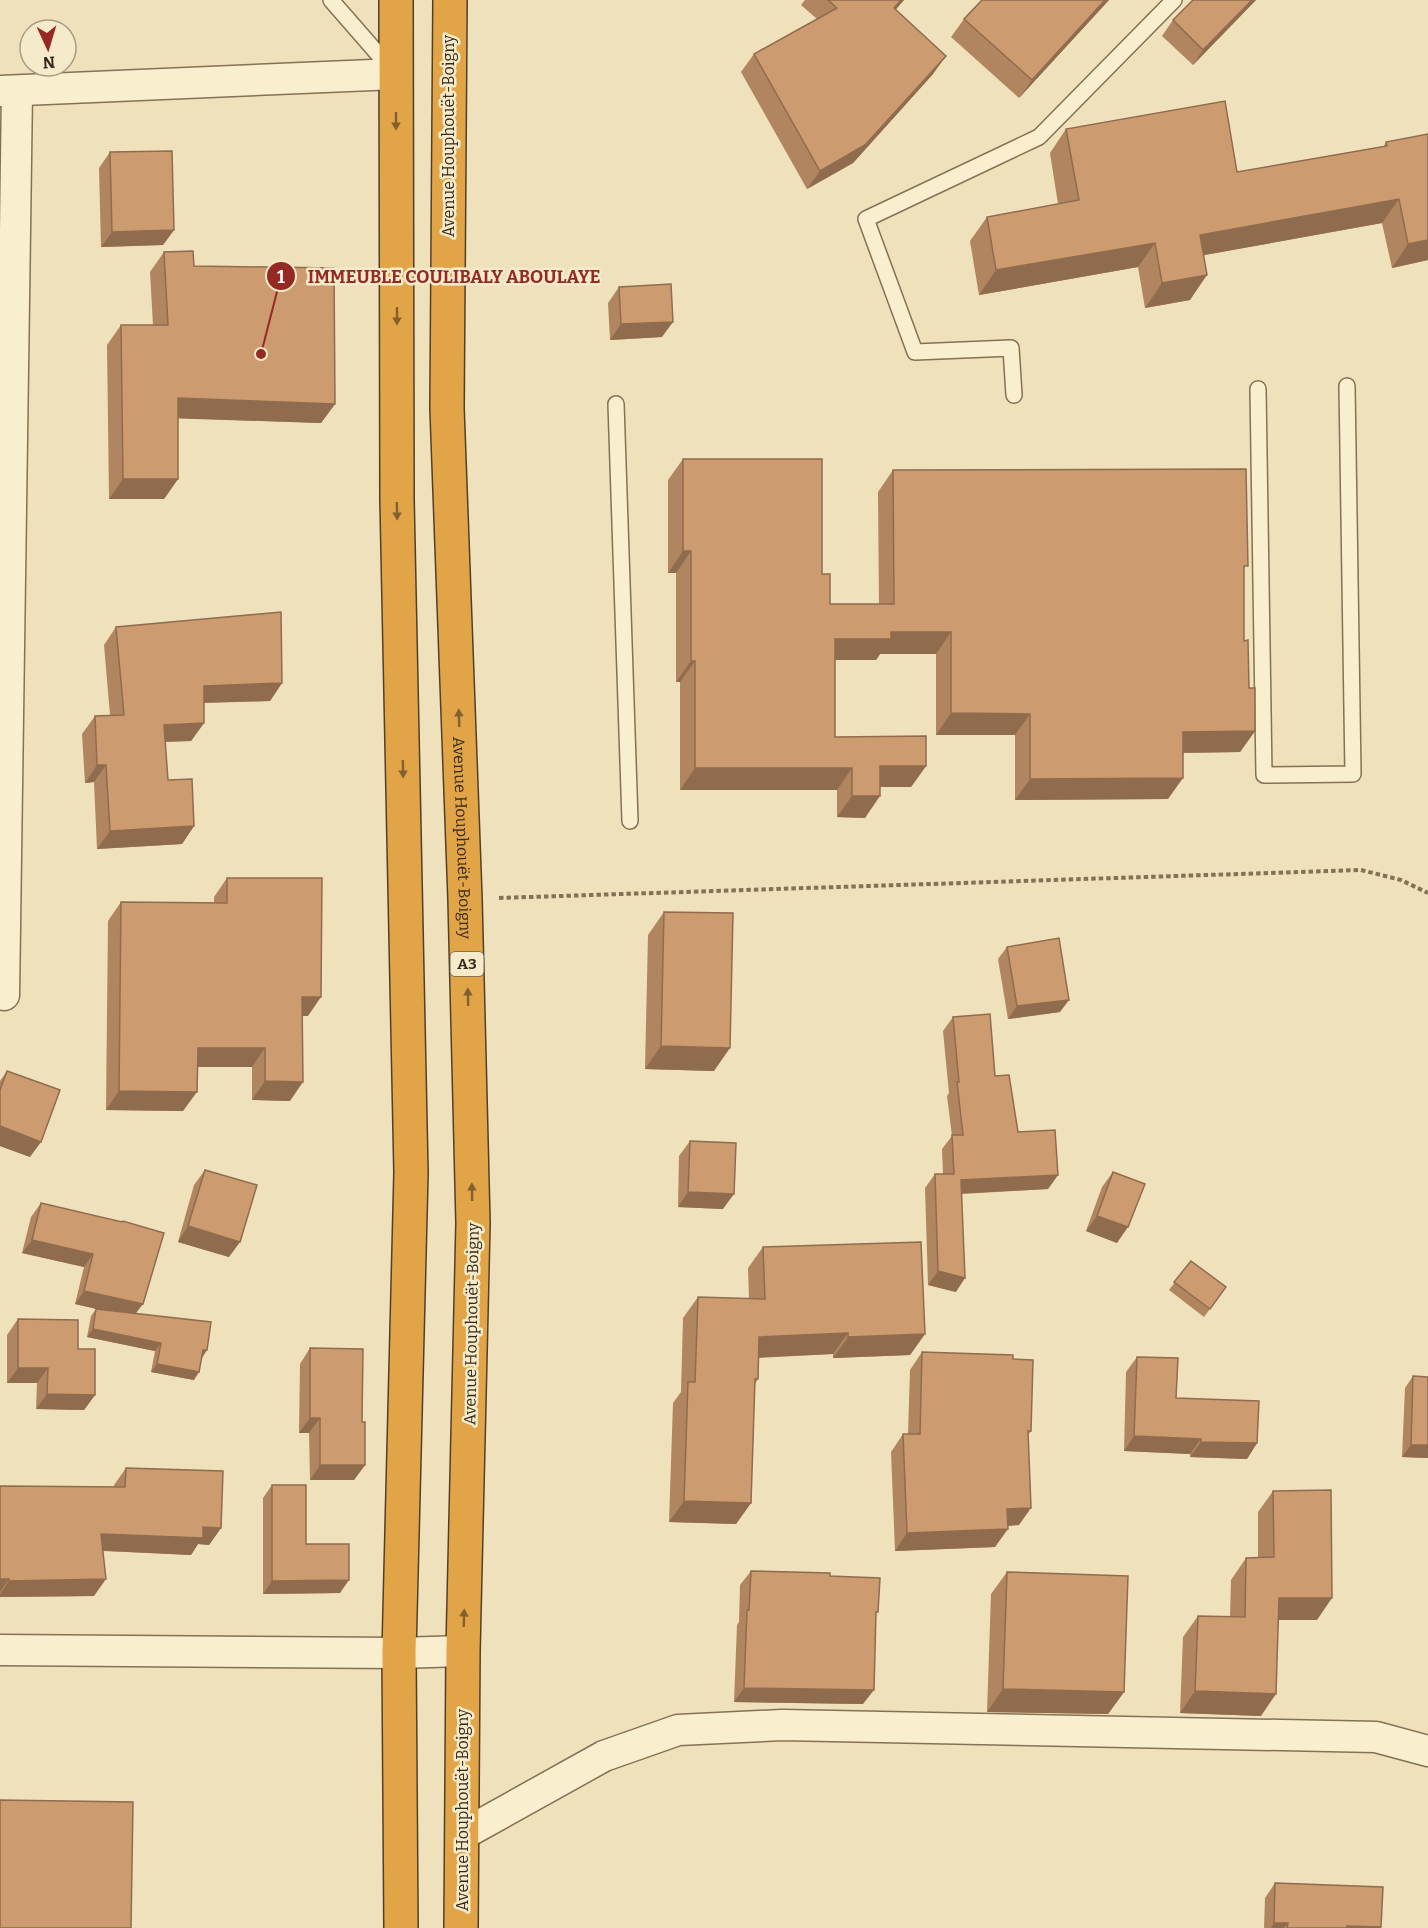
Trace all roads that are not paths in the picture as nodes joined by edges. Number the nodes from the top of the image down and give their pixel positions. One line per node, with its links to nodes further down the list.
1 (332, 0): 5 (lane)
2 (396, 0): 5 (highway)
3 (450, 0): 14 (highway, Avenue Houphouët-Boigny / A3, one-way to 3)
4 (1174, 0): 9 (lane)
5 (396, 74): 6 (street); 15 (highway, one-way to 15)
6 (8, 91): 12 (street)
7 (1347, 386): 8 (lane)
8 (1258, 389)
9 (1014, 394)
10 (616, 404): 11 (lane)
11 (630, 821)
12 (4, 995)
13 (0, 1650): 15 (street)
14 (463, 1651): 15 (street); 17 (highway, Avenue Houphouët-Boigny / A3)
15 (399, 1653): 18 (highway)
16 (1428, 1751): 17 (street)
17 (462, 1835): 19 (highway, Avenue Houphouët-Boigny / A3)
18 (400, 1928)
19 (461, 1928)

